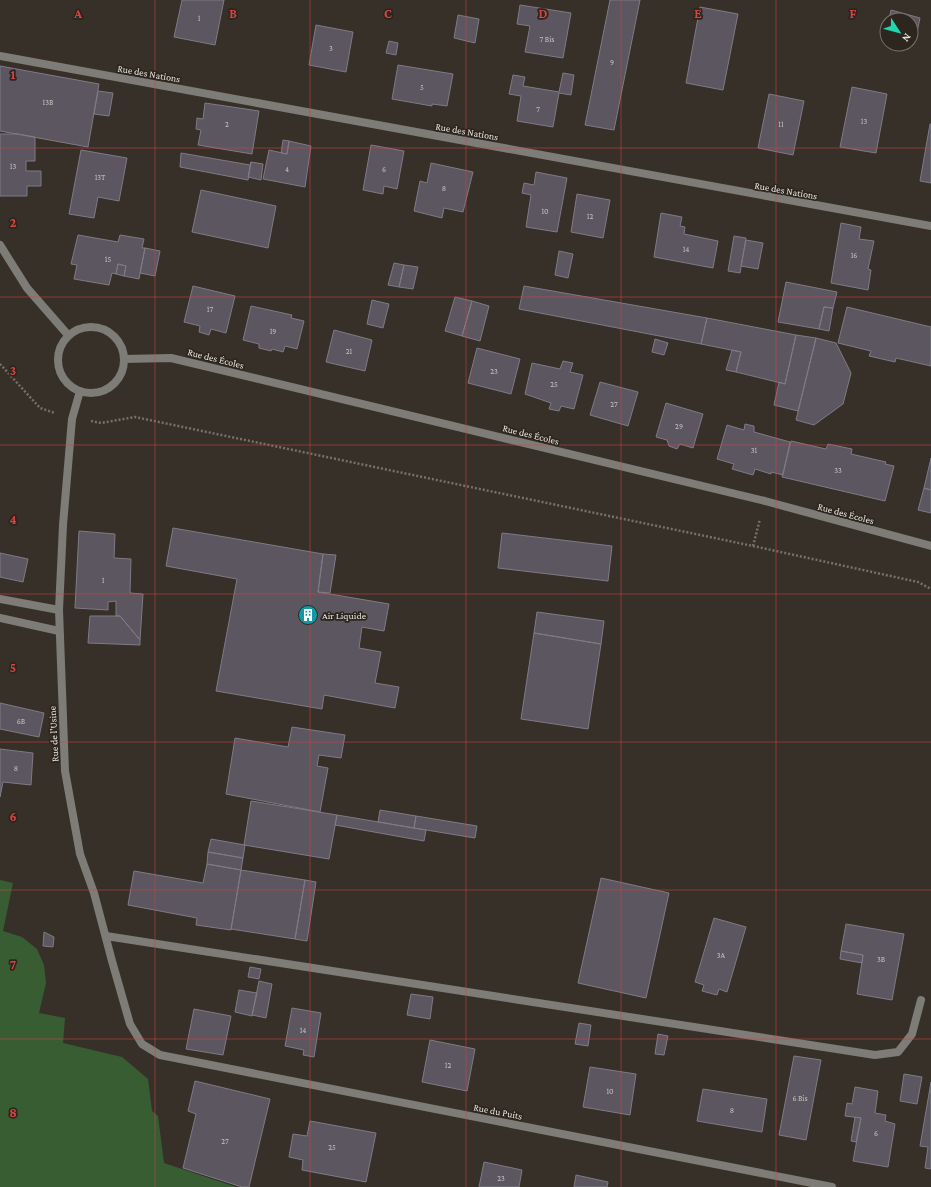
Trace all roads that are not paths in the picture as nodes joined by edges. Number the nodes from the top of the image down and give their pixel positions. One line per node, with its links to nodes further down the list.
1 (0, 56): 2 (street, Rue des Nations)
2 (931, 226)
3 (0, 246): 4 (street)
4 (68, 335): 5 (street); 6 (street)
5 (124, 359): 6 (street); 7 (street, Rue des Écoles)
6 (80, 392): 9 (street, Rue de l'Usine)
7 (931, 546)
8 (0, 599): 9 (street)
9 (59, 610): 11 (street, Rue de l'Usine)
10 (0, 618): 11 (street)
11 (59, 631): 12 (street, Rue de l'Usine)
12 (106, 936): 13 (street); 14 (street, Rue de l'Usine)
13 (921, 1000)
14 (160, 1055): 15 (street, Rue du Puits)
15 (832, 1187)

